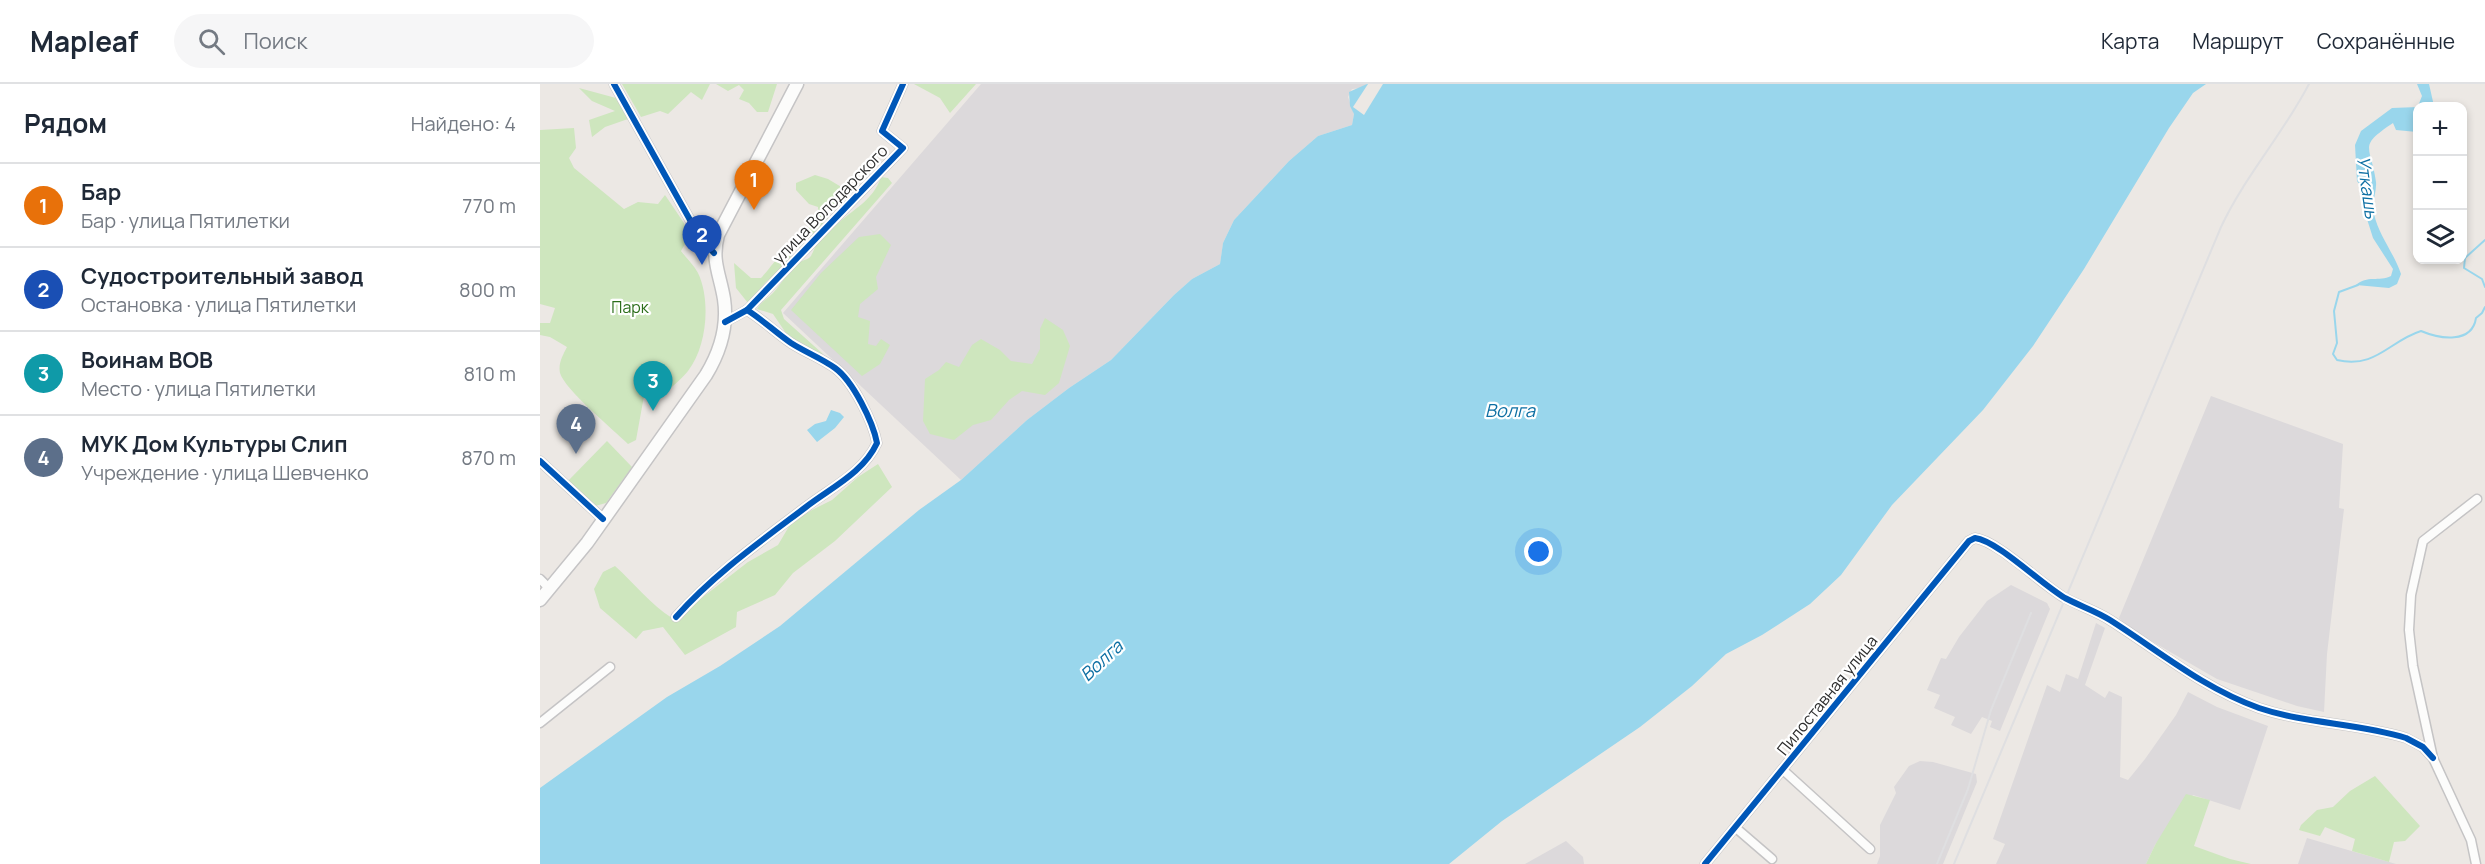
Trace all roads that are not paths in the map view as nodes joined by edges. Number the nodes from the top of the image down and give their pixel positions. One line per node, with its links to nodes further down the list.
1 (614, 84): 4 (street)
2 (797, 84): 4 (main road)
3 (903, 84): 5 (street, улица Володарского)
4 (714, 253): 6 (main road)
5 (747, 310): 6 (street); 13 (street)
6 (725, 322): 9 (main road)
7 (540, 461): 9 (street)
8 (2477, 499): 16 (street)
9 (603, 519): 11 (main road)
10 (540, 579): 11 (street)
11 (550, 589): 12 (main road)
12 (540, 600)
13 (676, 617)
14 (610, 667): 15 (street)
15 (540, 723)
16 (2433, 758): 17 (street, Пилоставная улица); 22 (street)
17 (1783, 770): 18 (street, Пилоставная улица); 19 (street)
18 (1736, 828): 20 (street); 21 (street, Пилоставная улица)
19 (1870, 849)
20 (1772, 859)
21 (1705, 864)
22 (2476, 864)

